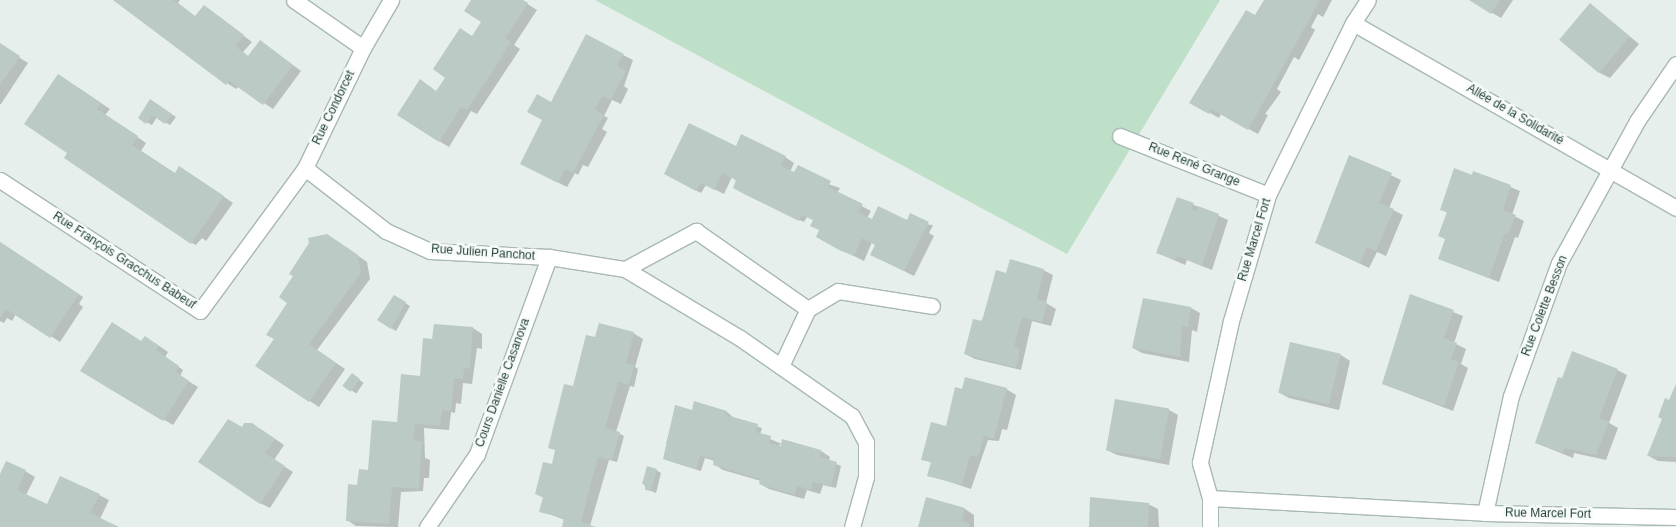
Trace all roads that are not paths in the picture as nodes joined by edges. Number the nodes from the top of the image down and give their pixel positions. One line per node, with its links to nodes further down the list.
1 (294, 0): 5 (street)
2 (391, 0): 5 (street, Rue Condorcet)
3 (1368, 0): 4 (street, Rue Marcel Fort)
4 (1353, 23): 9 (street, Allée de la Solidarité); 11 (street, Rue Marcel Fort)
5 (363, 48): 8 (street, Rue Condorcet)
6 (1676, 64): 9 (street, Rue Colette Besson)
7 (1120, 136): 11 (street, Rue René Grange)
8 (305, 168): 10 (street, Rue François Gracchus Babeuf); 13 (street, Rue Julien Panchot)
9 (1609, 171): 12 (street, Allée de la Solidarité); 19 (street, Rue Colette Besson)
10 (0, 180)
11 (1268, 195): 18 (street, Rue Marcel Fort)
12 (1676, 208)
13 (549, 257): 14 (street, Rue Julien Panchot); 21 (street, Cours Danielle Casanova)
14 (625, 269): 16 (street); 17 (street, Rue Julien Panchot)
15 (932, 306): 16 (street)
16 (808, 309): 17 (street)
17 (782, 366): 22 (street, Rue Julien Panchot)
18 (1210, 498): 19 (street, Rue Marcel Fort); 23 (street, Rue Marcel Fort)
19 (1485, 513): 20 (street, Rue Marcel Fort)
20 (1676, 517)
21 (427, 527)
22 (852, 527)
23 (1210, 527)

